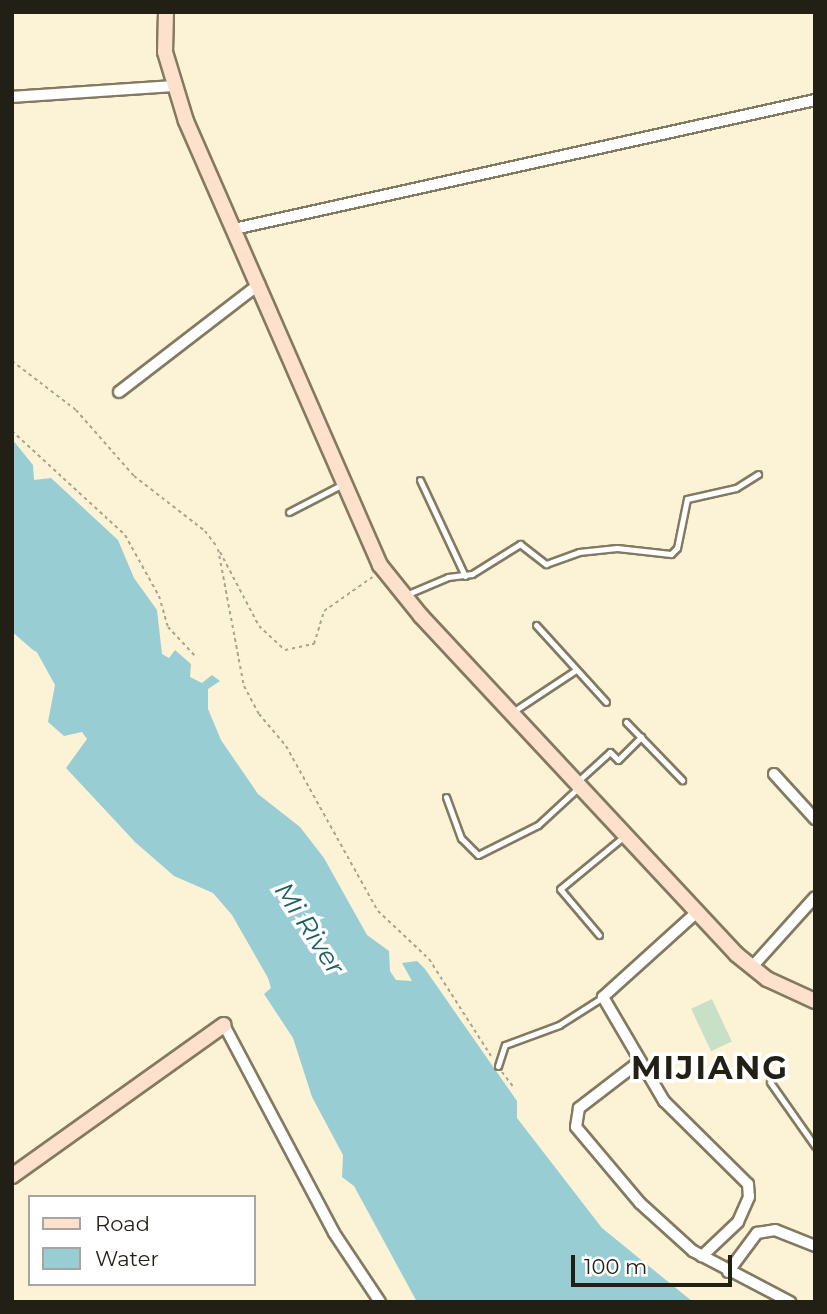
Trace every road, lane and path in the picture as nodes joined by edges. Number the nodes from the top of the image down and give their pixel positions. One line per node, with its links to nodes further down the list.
1 (166, 12): 2 (main road)
2 (173, 86): 3 (street); 5 (main road)
3 (12, 97)
4 (815, 100): 5 (street)
5 (234, 229): 6 (main road)
6 (259, 284): 8 (street); 12 (main road)
7 (12, 362): 14 (path)
8 (118, 392)
9 (12, 431): 19 (path)
10 (758, 474): 16 (lane)
11 (420, 480): 16 (lane)
12 (343, 484): 13 (lane); 15 (main road)
13 (289, 512)
14 (218, 549): 15 (path); 39 (path)
15 (384, 569): 17 (main road)
16 (465, 576): 17 (lane)
17 (405, 596): 22 (main road)
18 (536, 625): 20 (lane)
19 (197, 657)
20 (576, 670): 21 (lane); 22 (lane)
21 (606, 702)
22 (511, 713): 27 (main road)
23 (626, 722): 24 (lane)
24 (641, 737): 26 (lane); 27 (lane)
25 (774, 774): 29 (street)
26 (682, 780)
27 (578, 784): 28 (lane); 30 (main road)
28 (446, 797)
29 (815, 819)
30 (625, 835): 32 (main road); 33 (lane)
31 (815, 897): 34 (street)
32 (698, 912): 34 (main road); 35 (street)
33 (599, 935)
34 (752, 967): 36 (main road)
35 (603, 997): 38 (street); 39 (lane)
36 (815, 1001)
37 (224, 1025): 43 (main road); 47 (street)
38 (639, 1062): 45 (street); 45 (street)
39 (498, 1066): 41 (path)
40 (770, 1082): 42 (lane)
41 (514, 1088)
42 (814, 1145)
43 (12, 1176)
44 (815, 1246): 46 (street)
45 (702, 1256): 46 (street)
46 (728, 1272): 48 (street)
47 (380, 1302)
48 (790, 1302)

